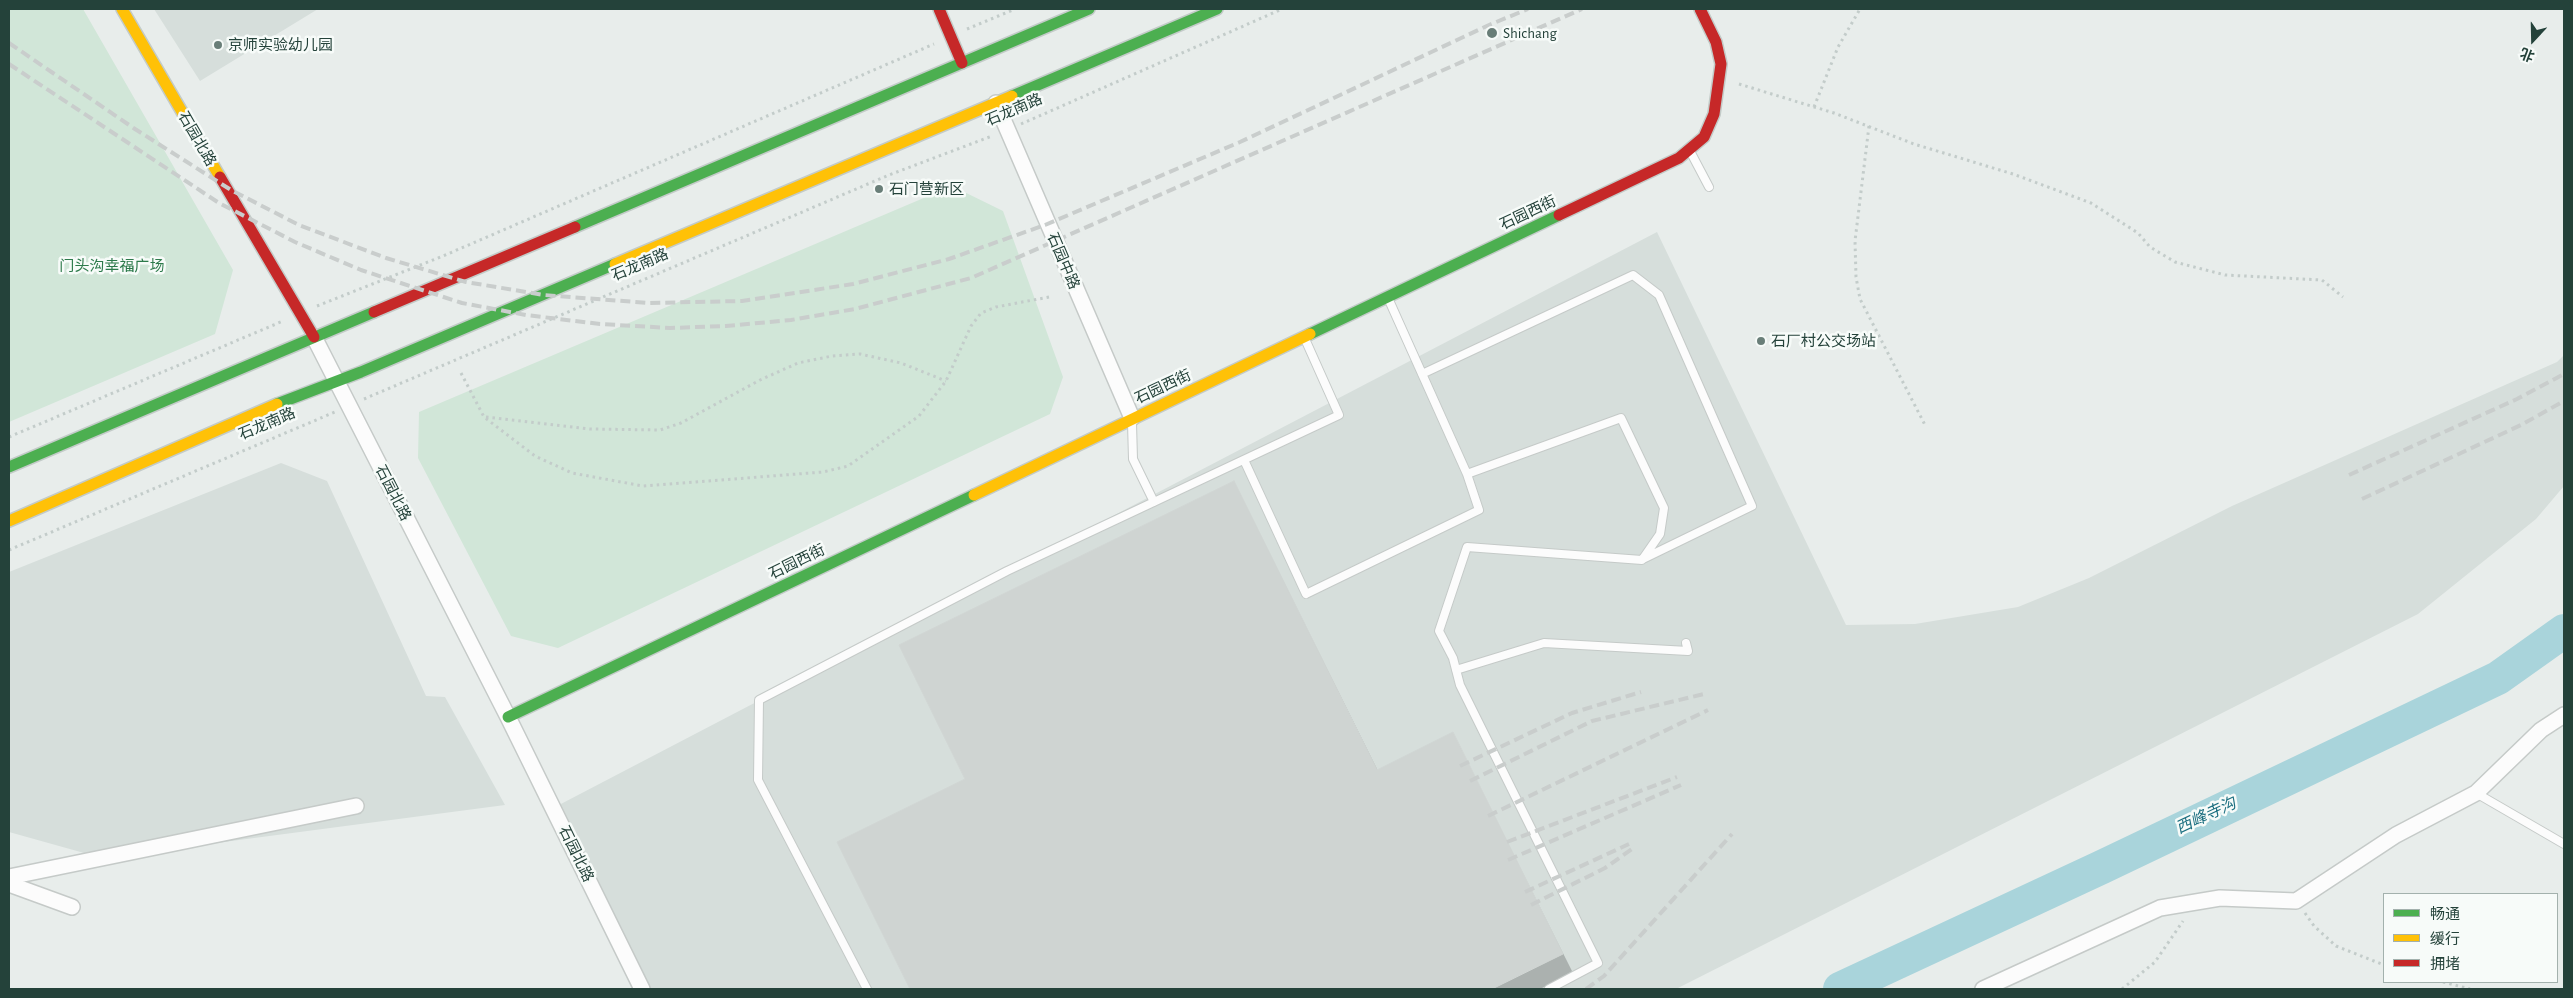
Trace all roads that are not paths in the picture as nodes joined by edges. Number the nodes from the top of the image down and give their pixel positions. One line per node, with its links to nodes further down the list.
1 (122, 9): 11 (main road, 石园北路)
2 (939, 9): 6 (main road)
3 (1089, 9): 6 (main road)
4 (1217, 9): 7 (main road, 石龙南路)
5 (1700, 9): 8 (main road, 石园西街)
6 (962, 63): 11 (main road)
7 (996, 103): 14 (main road, 石龙南路); 15 (street, 石园中路)
8 (1690, 149): 9 (lane); 10 (main road, 石园西街)
9 (1709, 187)
10 (1388, 297): 12 (main road, 石园西街); 13 (lane)
11 (314, 337): 14 (street, 石园北路); 17 (main road)
12 (1304, 337): 15 (main road, 石园西街); 16 (lane)
13 (1422, 374): 18 (lane); 21 (lane)
14 (336, 382): 20 (main road, 石龙南路); 25 (street, 石园北路)
15 (1132, 418): 19 (lane); 25 (main road, 石园西街)
16 (1244, 460): 18 (lane); 19 (lane)
17 (9, 467)
18 (1467, 474): 21 (lane)
19 (1154, 502): 33 (lane)
20 (9, 521)
21 (1642, 560): 23 (lane)
22 (1686, 643): 23 (lane)
23 (1456, 670): 34 (lane)
24 (2564, 715): 26 (street)
25 (508, 717): 32 (street, 石园北路)
26 (2476, 793): 28 (lane); 35 (street)
27 (356, 806): 29 (street)
28 (2564, 844)
29 (9, 877)
30 (9, 884): 31 (street)
31 (72, 907)
32 (642, 989)
33 (867, 989)
34 (1549, 989)
35 (1983, 989)

